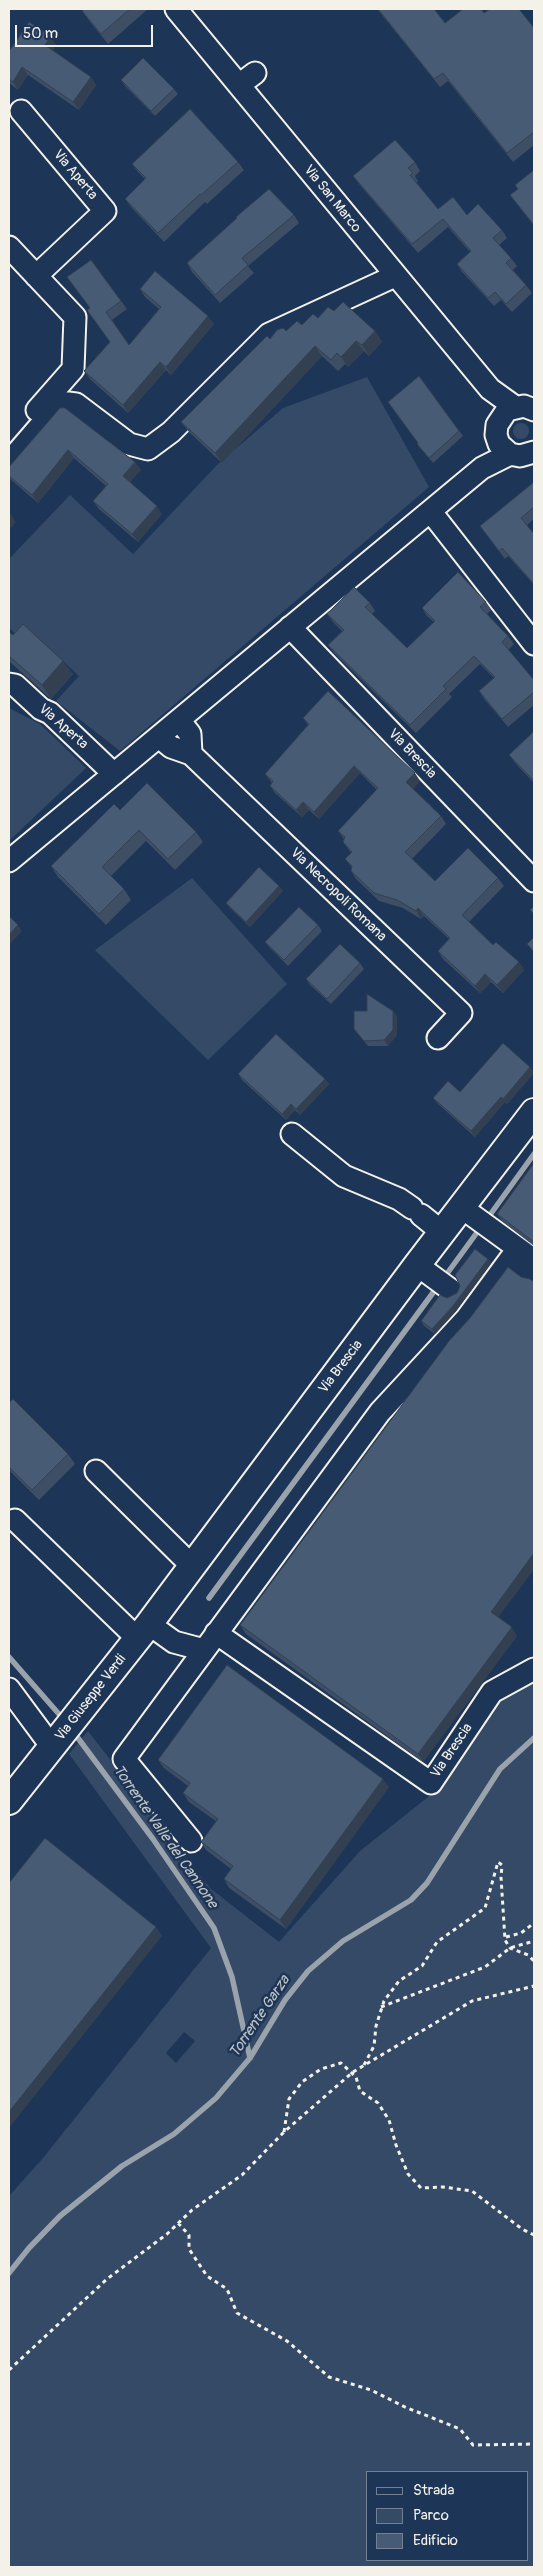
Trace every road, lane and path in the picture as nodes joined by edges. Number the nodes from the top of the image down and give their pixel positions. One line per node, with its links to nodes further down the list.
1 (176, 9): 5 (street, Via San Marco)
2 (21, 112): 4 (street, Via Aperta)
3 (9, 247): 4 (street)
4 (36, 276): 7 (street)
5 (395, 276): 6 (street, Via San Marco); 9 (street)
6 (519, 414): 8 (street, Via San Marco); 10 (street)
7 (9, 442)
8 (527, 454): 10 (street)
9 (9, 462)
10 (482, 468): 11 (street)
11 (431, 512): 12 (street); 13 (street)
12 (290, 627): 15 (street); 20 (street, Via Brescia)
13 (534, 644)
14 (9, 684): 18 (street, Via Aperta)
15 (179, 720): 16 (street); 17 (street)
16 (159, 737): 17 (street, Via Necropoli Romana); 18 (street)
17 (191, 754): 21 (street, Via Necropoli Romana)
18 (114, 774): 19 (street)
19 (9, 861)
20 (534, 881)
21 (438, 1038)
22 (534, 1112): 24 (main road, Via Brescia)
23 (292, 1134): 25 (street)
24 (475, 1217): 25 (main road, Via Brescia); 26 (street)
25 (442, 1232): 27 (main road, Via Brescia)
26 (534, 1260)
27 (417, 1265): 29 (street); 32 (main road, Via Brescia)
28 (534, 1275): 29 (street)
29 (463, 1299): 34 (street)
30 (96, 1471): 32 (street)
31 (15, 1520): 33 (street)
32 (192, 1566): 33 (main road, Via Brescia)
33 (139, 1637): 34 (street, Via Brescia); 37 (main road, Via Giuseppe Verdi)
34 (210, 1641): 35 (street, Via Brescia); 39 (street)
35 (534, 1669)
36 (9, 1689): 37 (street, Via Giuseppe Verdi)
37 (64, 1733): 38 (main road, Via Giuseppe Verdi)
38 (9, 1801)
39 (191, 1841)
40 (534, 1923): 41 (path)
41 (506, 1937): 43 (path); 46 (path)
42 (534, 1941): 43 (path)
43 (510, 1948): 44 (path); 46 (path)
44 (534, 1961)
45 (534, 1986): 47 (path)
46 (381, 2008): 47 (path)
47 (364, 2066): 48 (path)
48 (353, 2072): 49 (path); 49 (path); 51 (path)
49 (284, 2132): 50 (path)
50 (178, 2223): 52 (path); 53 (path)
51 (534, 2235)
52 (9, 2370)
53 (534, 2444)

